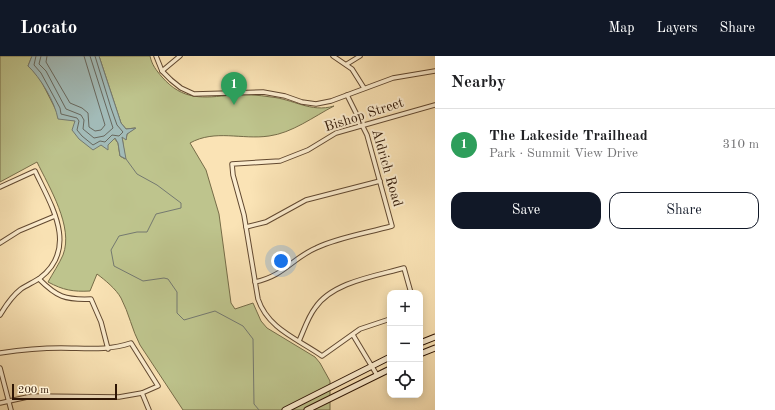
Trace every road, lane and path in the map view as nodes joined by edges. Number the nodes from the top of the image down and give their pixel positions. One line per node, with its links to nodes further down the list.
1 (156, 56): 6 (street)
2 (180, 56): 6 (street)
3 (333, 56): 5 (street)
4 (360, 56): 5 (street)
5 (347, 64): 8 (street)
6 (162, 71): 9 (street)
7 (435, 71): 8 (street)
8 (364, 88): 9 (street)
9 (347, 96): 11 (street, Aldrich Road)
10 (435, 105): 11 (street, Bishop Street)
11 (362, 124): 12 (street, Aldrich Road); 15 (street, Bishop Street)
12 (380, 181): 15 (street); 18 (street, Aldrich Road)
13 (0, 187): 14 (street)
14 (55, 216): 16 (street); 17 (street)
15 (246, 227): 18 (street)
16 (0, 243)
17 (39, 279): 20 (street); 27 (street)
18 (255, 282): 24 (street)
19 (410, 290): 24 (street)
20 (0, 315)
21 (387, 319): 22 (street)
22 (353, 335): 24 (street); 31 (street)
23 (435, 337): 25 (street)
24 (299, 341)
25 (423, 342)
26 (435, 348): 29 (street)
27 (108, 349): 28 (street); 35 (street)
28 (0, 353)
29 (423, 353)
30 (387, 358): 31 (street)
31 (372, 366): 34 (street); 40 (street)
32 (0, 368): 36 (street)
33 (387, 370): 34 (street)
34 (377, 375): 41 (street)
35 (142, 393): 36 (street); 39 (street)
36 (9, 400): 37 (street); 38 (street)
37 (0, 402)
38 (12, 410)
39 (149, 410)
40 (285, 410)
41 (307, 410)

